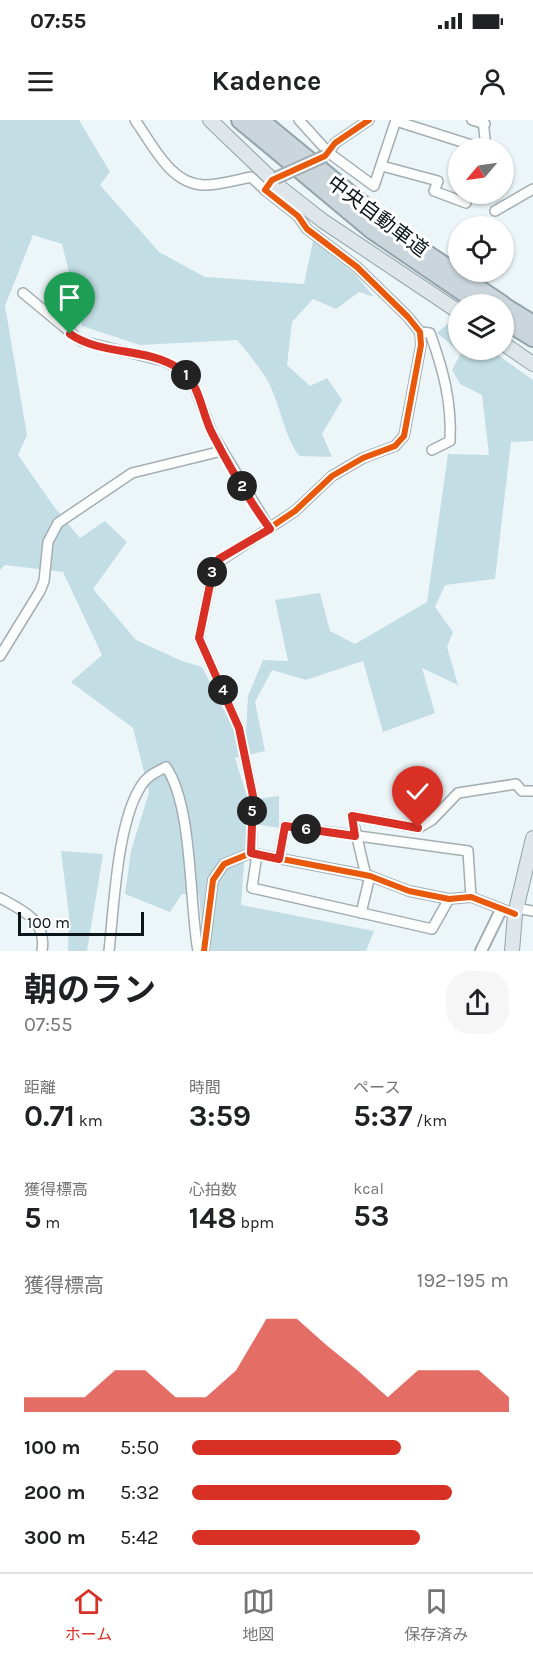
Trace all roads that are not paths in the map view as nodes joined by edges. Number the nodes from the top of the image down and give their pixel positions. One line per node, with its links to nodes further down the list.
1 (135, 120): 12 (street)
2 (210, 120): 12 (main road)
3 (240, 120): 17 (highway, 中央自動車道)
4 (260, 120): 18 (highway, 中央自動車道)
5 (299, 120): 10 (street)
6 (369, 120): 10 (street)
7 (396, 120): 9 (street); 11 (street)
8 (472, 120): 9 (street)
9 (484, 122)
10 (327, 155): 11 (street); 12 (street, bridge)
11 (382, 166): 14 (street)
12 (271, 183): 19 (main road); 23 (street)
13 (533, 189): 15 (street)
14 (448, 196)
15 (495, 211)
16 (23, 293): 28 (street)
17 (465, 294)
18 (487, 294)
19 (448, 305)
20 (514, 312): 21 (highway, 中央自動車道)
21 (533, 324)
22 (514, 326): 24 (highway)
23 (420, 332): 27 (street); 29 (street)
24 (533, 338)
25 (514, 351): 26 (main road)
26 (533, 364)
27 (432, 450)
28 (222, 451): 29 (street); 30 (street)
29 (270, 529): 34 (street)
30 (0, 656)
31 (533, 791): 32 (street)
32 (355, 836): 35 (street); 36 (street); 37 (street)
33 (533, 838): 40 (main road)
34 (254, 854): 35 (street); 42 (street); 46 (street)
35 (279, 859): 36 (street)
36 (368, 876): 39 (street); 42 (street)
37 (471, 897): 39 (street); 40 (street)
38 (0, 898): 43 (street)
39 (449, 899): 42 (street)
40 (511, 911): 41 (street); 47 (street); 48 (main road)
41 (533, 911)
42 (361, 913)
43 (42, 951)
44 (109, 951): 45 (street)
45 (198, 951)
46 (204, 951)
47 (481, 951)
48 (512, 951)

